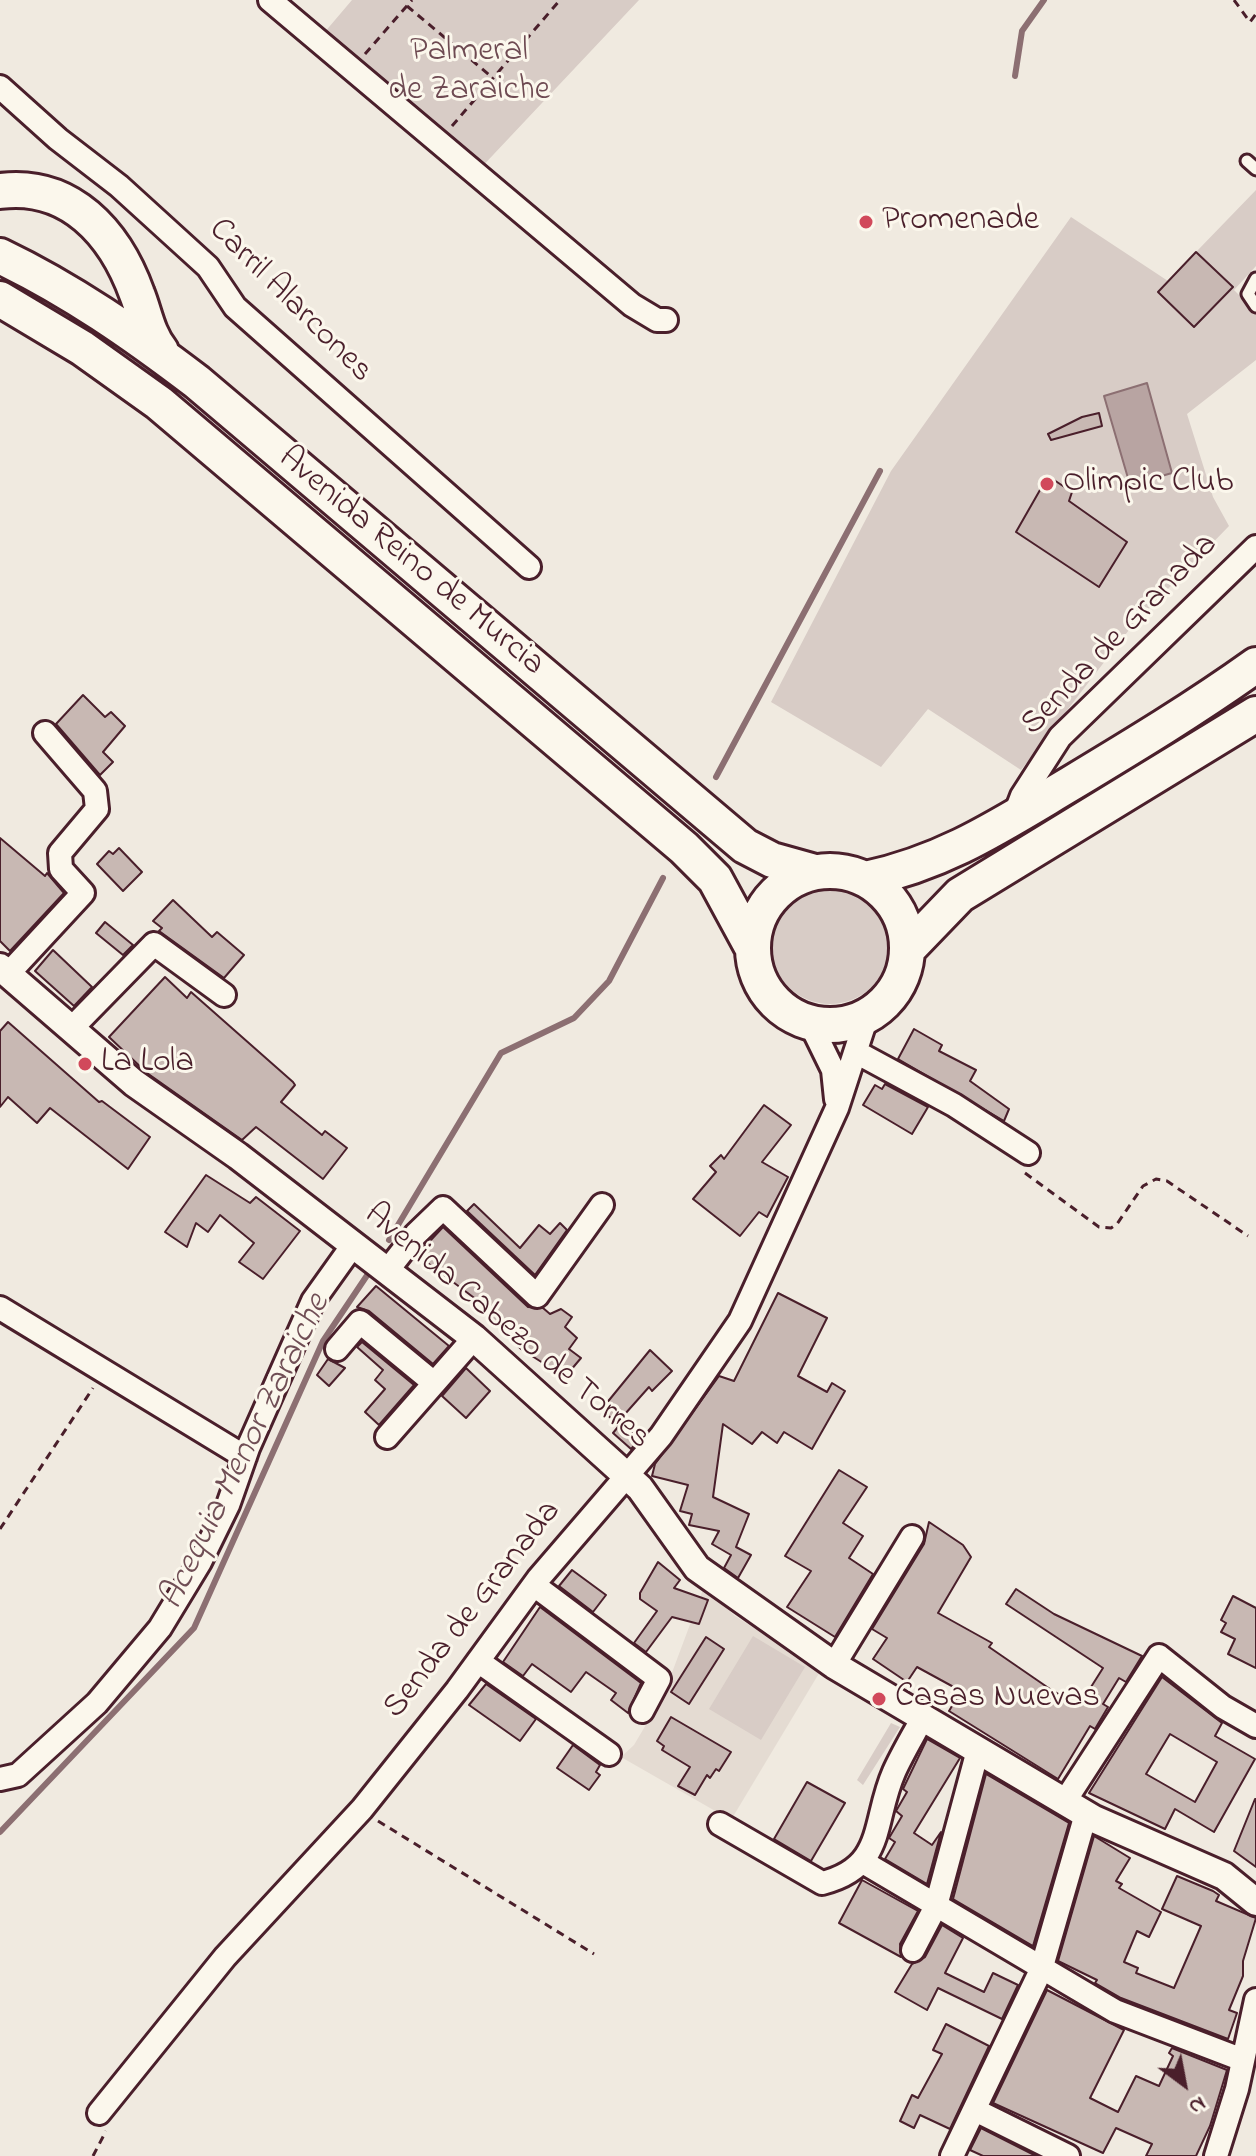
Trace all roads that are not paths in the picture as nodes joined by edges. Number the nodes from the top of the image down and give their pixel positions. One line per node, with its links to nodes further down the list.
1 (270, 0): 8 (street)
2 (0, 87): 11 (street, Carril Alarcones)
3 (0, 191): 9 (main road)
4 (0, 256): 9 (main road, Avenida Reino de Murcia)
5 (1256, 279): 7 (lane)
6 (0, 299): 18 (main road, Avenida Reino de Murcia)
7 (1256, 306)
8 (666, 320)
9 (169, 360): 16 (main road, Avenida Reino de Murcia)
10 (1256, 547): 15 (street, Senda de Granada)
11 (529, 567)
12 (1256, 665): 15 (main road)
13 (1256, 714): 19 (main road)
14 (45, 733): 20 (street)
15 (1014, 817): 17 (main road)
16 (815, 872): 17 (main road); 18 (main road)
17 (866, 879): 19 (main road)
18 (753, 949): 23 (main road)
19 (908, 949): 22 (main road)
20 (4, 970): 24 (street, Avenida Cabezo de Torres)
21 (224, 995): 24 (street)
22 (867, 1016): 23 (main road); 25 (street, Senda de Granada)
23 (810, 1023): 26 (street)
24 (71, 1029): 29 (street, Avenida Cabezo de Torres)
25 (856, 1052): 26 (street, Senda de Granada); 27 (street)
26 (837, 1108): 37 (street, Senda de Granada)
27 (1026, 1162)
28 (602, 1205): 30 (street)
29 (353, 1245): 30 (street, Avenida Cabezo de Torres); 36 (street)
30 (387, 1271): 32 (street, Avenida Cabezo de Torres)
31 (0, 1308): 36 (street)
32 (474, 1338): 34 (street); 37 (street, Avenida Cabezo de Torres)
33 (337, 1349): 34 (street)
34 (434, 1383): 35 (street)
35 (387, 1437)
36 (245, 1457): 47 (street)
37 (625, 1475): 39 (street, Senda de Granada); 41 (street, Avenida Cabezo de Torres)
38 (912, 1537): 41 (street)
39 (534, 1585): 40 (street, Senda de Granada); 42 (street)
40 (478, 1661): 46 (street); 58 (street, Senda de Granada)
41 (834, 1665): 43 (street, Avenida Cabezo de Torres)
42 (642, 1711)
43 (923, 1717): 45 (street, Avenida Cabezo de Torres); 50 (street)
44 (1256, 1726): 48 (street)
45 (978, 1750): 48 (street, Avenida Cabezo de Torres); 52 (street)
46 (609, 1754)
47 (0, 1779)
48 (1075, 1808): 51 (street, Avenida Cabezo de Torres); 54 (street)
49 (720, 1824): 50 (street)
50 (863, 1862): 52 (street)
51 (1256, 1902)
52 (936, 1906): 53 (street); 54 (street)
53 (913, 1950)
54 (1041, 1970): 56 (street); 57 (street)
55 (1256, 2000): 56 (street)
56 (1243, 2060): 61 (street)
57 (975, 2110): 59 (street); 60 (street)
58 (99, 2113)
59 (952, 2156)
60 (1068, 2156)
61 (1216, 2156)

